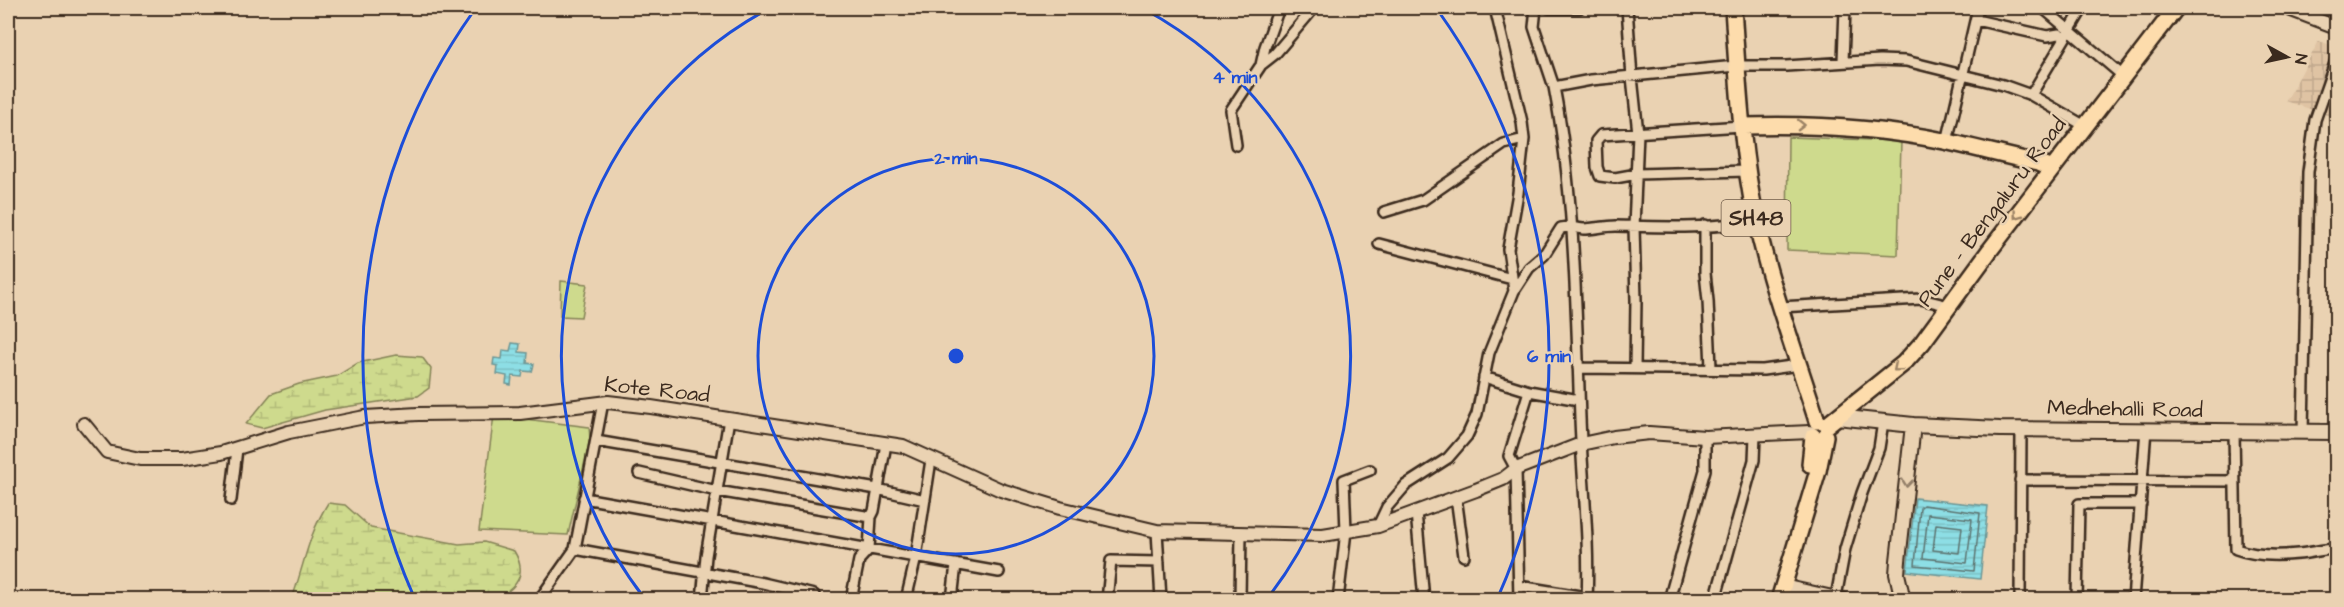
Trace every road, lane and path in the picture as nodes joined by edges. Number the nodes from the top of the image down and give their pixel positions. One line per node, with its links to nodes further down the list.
1 (1279, 8): 21 (street)
2 (1314, 8): 21 (street)
3 (1495, 8): 31 (street)
4 (1536, 8): 26 (street)
5 (1549, 8): 6 (street)
6 (1579, 8)
7 (1627, 8): 25 (street)
8 (1734, 8): 22 (main road, SH48)
9 (1845, 8): 20 (street)
10 (1978, 8): 15 (street)
11 (2043, 8): 17 (street)
12 (2083, 8): 17 (street)
13 (2176, 8): 24 (main road, Pune - Bengaluru Road)
14 (2286, 8): 16 (street)
15 (1976, 20): 18 (street); 23 (street)
16 (2337, 27)
17 (2070, 30): 24 (street); 27 (street)
18 (2059, 34)
19 (2337, 60): 64 (street)
20 (1843, 61): 22 (street); 23 (street)
21 (1261, 65): 33 (street)
22 (1736, 66): 25 (street); 28 (main road, SH48)
23 (1963, 75): 27 (street); 32 (street)
24 (2123, 76): 29 (main road, Pune - Bengaluru Road)
25 (1632, 77): 26 (street); 30 (street)
26 (1554, 87): 40 (street)
27 (2031, 95): 29 (street)
28 (1742, 126): 30 (street); 32 (main road, one-way to 32); 35 (main road, SH48)
29 (2085, 126): 34 (main road, Pune - Bengaluru Road)
30 (1638, 133): 36 (street); 36 (street)
31 (1524, 139): 37 (street); 43 (street)
32 (1947, 142): 34 (main road)
33 (1236, 145)
34 (2052, 169): 45 (main road, Pune - Bengaluru Road, one-way to 45)
35 (1747, 171): 36 (street); 38 (main road, SH48)
36 (1637, 174): 41 (street)
37 (1384, 212)
38 (1756, 221): 39 (street); 46 (main road, SH48)
39 (1705, 225): 41 (street); 50 (street)
40 (1573, 226): 41 (street); 44 (street); 48 (street)
41 (1634, 227): 49 (street)
42 (1379, 243): 43 (street)
43 (1512, 279): 44 (street)
44 (1514, 291): 51 (street)
45 (1948, 306): 46 (street); 59 (main road, Pune - Bengaluru Road, one-way to 59)
46 (1780, 307): 47 (main road, SH48)
47 (1799, 365): 50 (street); 59 (main road, SH48)
48 (1578, 368): 49 (street); 53 (street)
49 (1635, 368): 50 (street)
50 (1711, 368)
51 (1484, 377): 52 (street); 89 (street)
52 (1529, 391): 53 (street); 73 (street)
53 (1579, 400): 69 (street)
54 (603, 402): 55 (street, Kote Road); 67 (street); 70 (street, Kote Road)
55 (729, 419): 68 (street, Kote Road); 72 (street)
56 (1883, 422): 58 (main road, Medhehalli Road); 59 (main road, Medhehalli Road); 105 (street)
57 (84, 424): 70 (street, Kote Road)
58 (1913, 425): 60 (main road, Medhehalli Road); 121 (main road, one-way to 121)
59 (1821, 428): 65 (street, Kote Road); 103 (main road, SH48); 120 (main road, SH48)
60 (2021, 429): 61 (main road, Medhehalli Road); 76 (street)
61 (2146, 429): 62 (main road, Medhehalli Road); 77 (street)
62 (2234, 431): 64 (main road, Medhehalli Road); 78 (street)
63 (2337, 432): 64 (main road, Medhehalli Road)
64 (2303, 433)
65 (1755, 435): 66 (street, Kote Road); 119 (street)
66 (1705, 437): 69 (street, Kote Road); 118 (street)
67 (596, 441): 72 (street); 82 (street)
68 (886, 444): 71 (street, Kote Road); 79 (street)
69 (1581, 444): 73 (street, Kote Road); 117 (street)
70 (237, 449): 83 (street)
71 (931, 460): 84 (street); 90 (street, Kote Road)
72 (722, 461): 79 (street); 80 (street)
73 (1516, 469): 81 (street, Kote Road); 102 (street)
74 (1370, 470): 91 (street)
75 (639, 473): 80 (street)
76 (2020, 480): 77 (street); 122 (street)
77 (2144, 480): 78 (street); 85 (street)
78 (2234, 481): 95 (street)
79 (878, 489): 84 (street); 87 (street)
80 (717, 491): 87 (street); 88 (street)
81 (1456, 497): 86 (street, Kote Road); 96 (street)
82 (584, 498): 88 (street); 93 (street)
83 (231, 500)
84 (925, 501): 97 (street)
85 (2141, 504): 123 (street); 124 (street)
86 (1416, 512): 89 (street, Kote Road); 115 (street)
87 (871, 517): 94 (street)
88 (712, 522): 94 (street); 100 (street)
89 (1378, 526): 91 (street, Kote Road)
90 (1157, 531): 92 (street, Kote Road); 98 (street)
91 (1346, 531): 92 (street, Kote Road); 114 (street)
92 (1240, 533): 113 (street)
93 (575, 549): 100 (street); 106 (street)
94 (869, 549): 97 (street); 108 (street)
95 (2337, 549)
96 (1464, 556)
97 (916, 557): 99 (street); 109 (street)
98 (1159, 562): 111 (street); 112 (street)
99 (956, 564): 101 (street); 110 (street)
100 (704, 572): 104 (street); 107 (street)
101 (999, 572)
102 (1520, 586): 116 (street); 117 (street)
103 (1781, 592): 105 (street)
104 (814, 595)
105 (1841, 598)
106 (541, 599)
107 (702, 600)
108 (851, 600)
109 (906, 600)
110 (952, 600)
111 (1107, 600)
112 (1161, 600)
113 (1240, 600)
114 (1338, 600)
115 (1424, 600)
116 (1519, 600)
117 (1585, 600)
118 (1669, 600)
119 (1715, 600)
120 (1771, 600)
121 (1903, 600)
122 (2020, 600)
123 (2077, 600)
124 (2133, 600)

